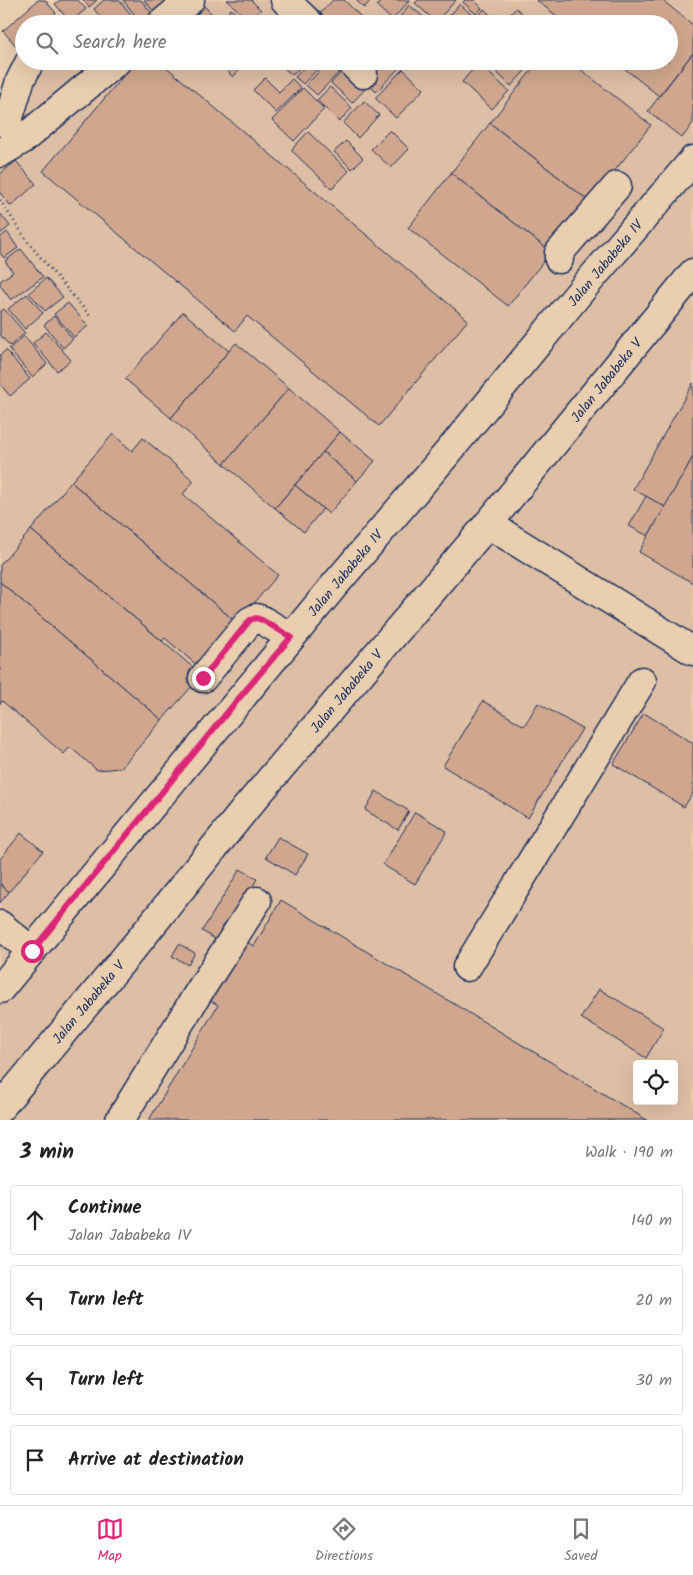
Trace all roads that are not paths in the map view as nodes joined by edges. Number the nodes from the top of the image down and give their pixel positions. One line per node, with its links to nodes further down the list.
1 (190, 0): 3 (street)
2 (285, 0): 4 (street)
3 (172, 15)
4 (301, 15)
5 (26, 70): 7 (street)
6 (103, 70): 7 (street)
7 (7, 134)
8 (693, 160): 13 (street, Jalan Jababeka IV)
9 (617, 186): 10 (street)
10 (559, 259)
11 (693, 273): 12 (street, Jalan Jababeka V)
12 (488, 524): 14 (street); 22 (street, Jalan Jababeka V)
13 (291, 637): 15 (street); 19 (street, Jalan Jababeka IV)
14 (693, 650)
15 (203, 678)
16 (642, 681): 20 (street)
17 (257, 901): 23 (street)
18 (0, 925): 19 (street)
19 (32, 951): 21 (street, Jalan Jababeka IV)
20 (468, 967)
21 (0, 989)
22 (0, 1108)
23 (120, 1120)

